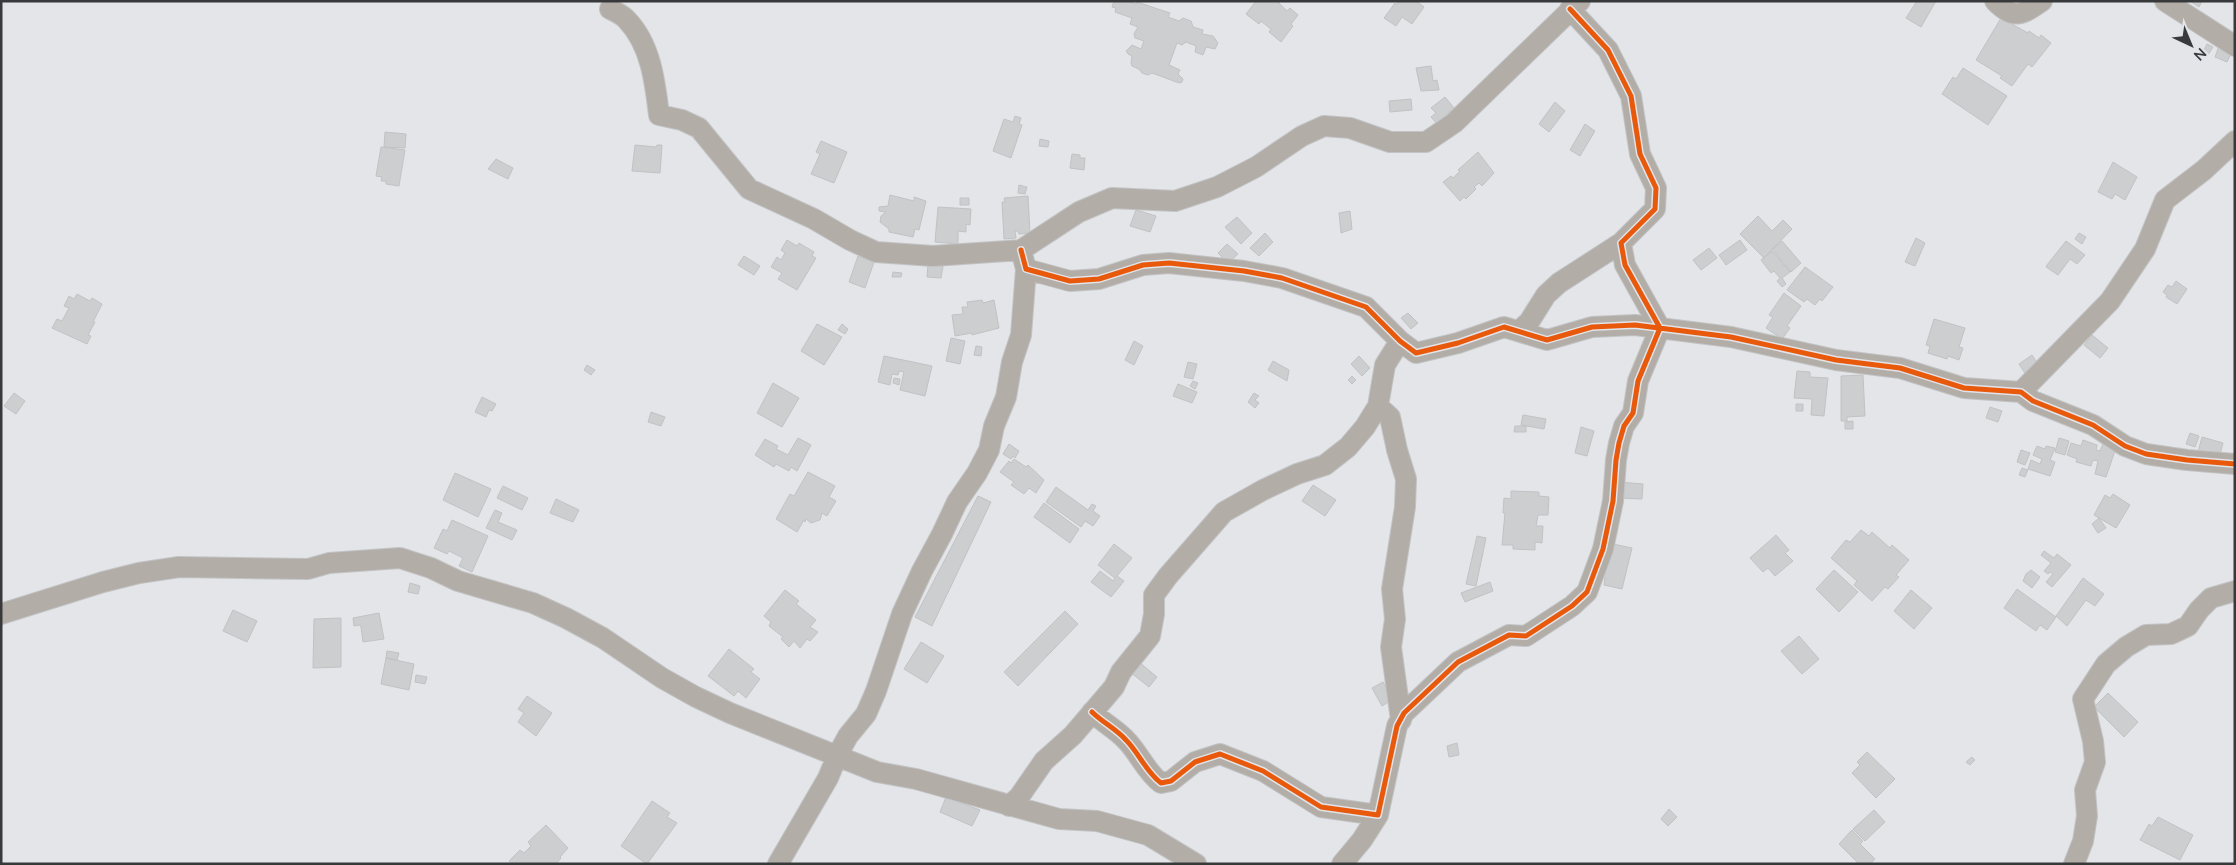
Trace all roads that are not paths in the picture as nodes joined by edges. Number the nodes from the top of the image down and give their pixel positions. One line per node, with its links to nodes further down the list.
1 (1995, 1): 2 (street)
2 (2042, 1)
3 (2165, 1): 6 (street)
4 (1575, 5): 8 (street); 9 (street)
5 (610, 9): 9 (street)
6 (2235, 46)
7 (2232, 150): 15 (street)
8 (1621, 243): 12 (street); 13 (street)
9 (1023, 260): 10 (street); 11 (street)
10 (1056, 279): 11 (street); 14 (street)
11 (1023, 293): 22 (street)
12 (1660, 328): 13 (street); 15 (street); 21 (street)
13 (1519, 331): 14 (street)
14 (1400, 340): 16 (street)
15 (2021, 392): 17 (street)
16 (1378, 406): 20 (street); 21 (street)
17 (2234, 462)
18 (2235, 591): 28 (street)
19 (1, 614): 22 (street)
20 (1092, 712): 23 (street); 24 (street)
21 (1401, 720): 24 (street)
22 (837, 756): 23 (street); 25 (street)
23 (1010, 806): 26 (street)
24 (1378, 815): 27 (street)
25 (778, 864)
26 (1196, 864)
27 (1342, 864)
28 (2074, 864)

